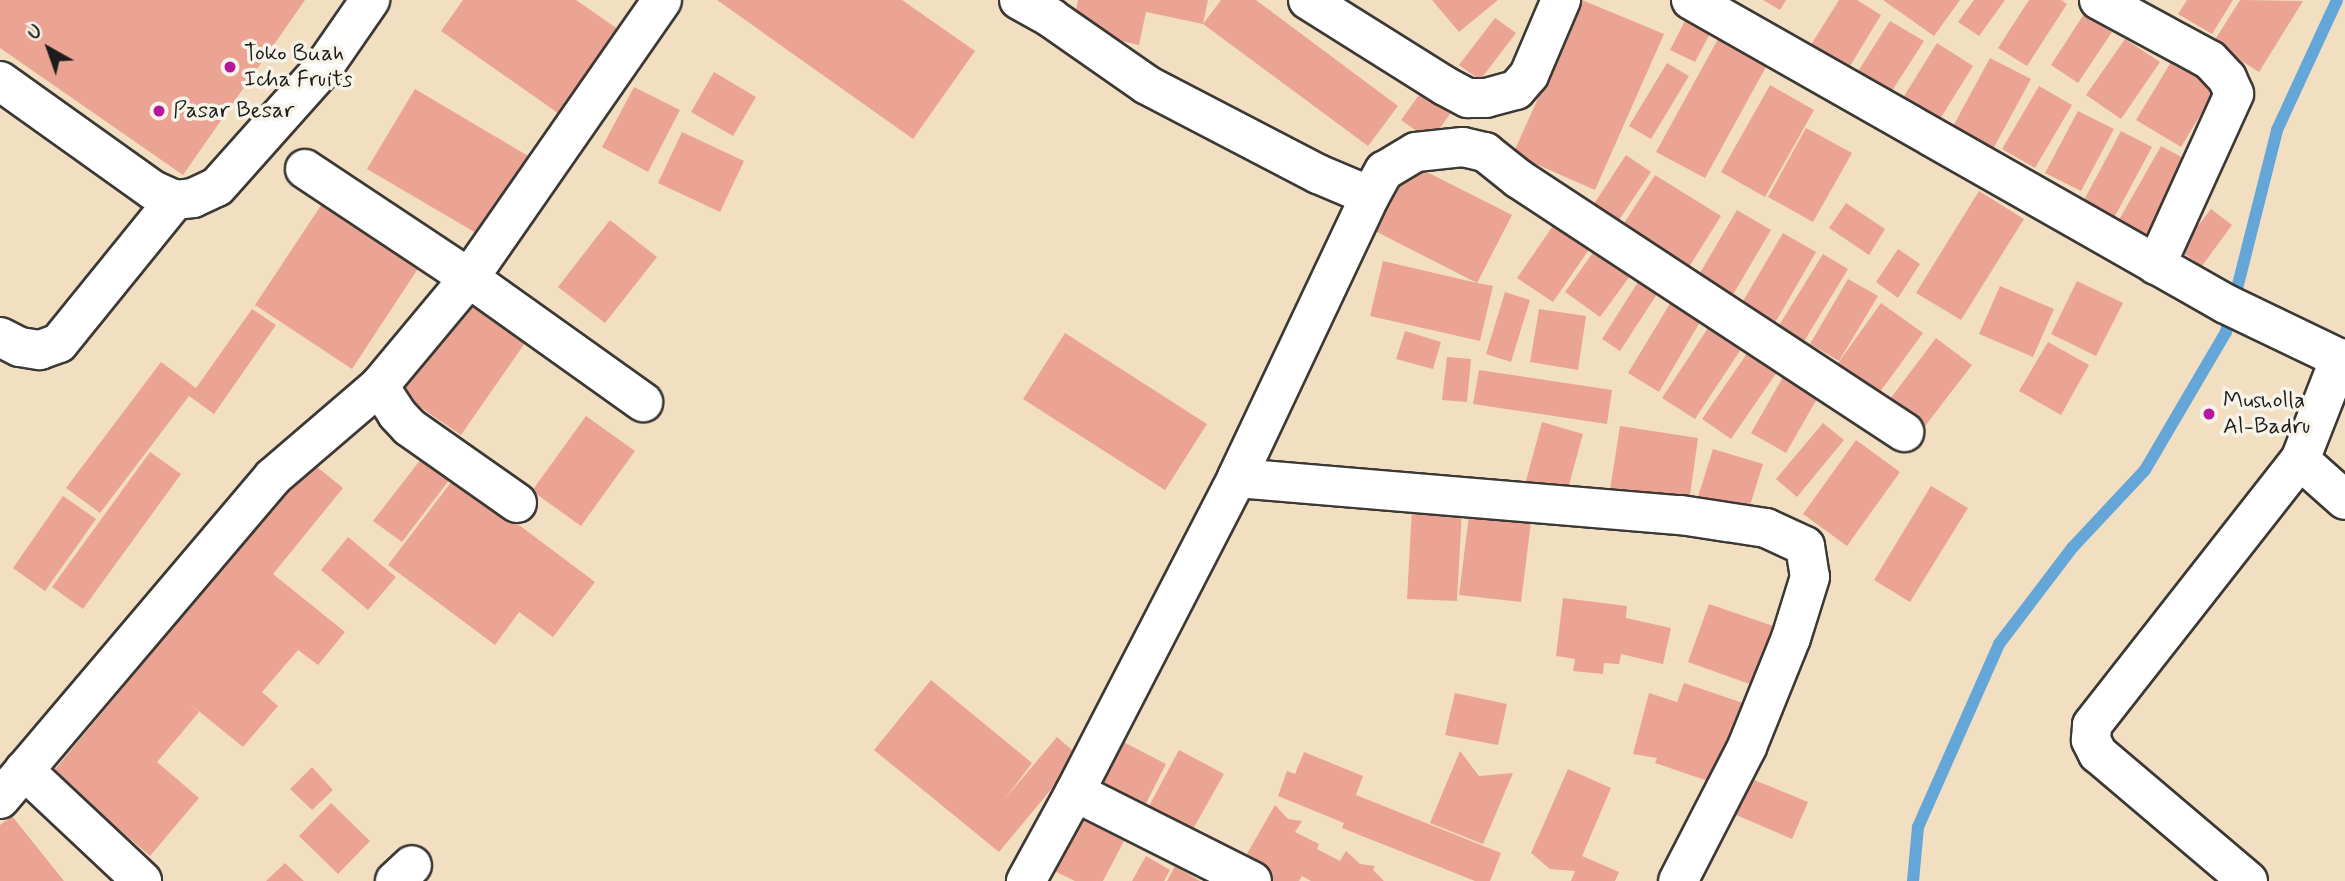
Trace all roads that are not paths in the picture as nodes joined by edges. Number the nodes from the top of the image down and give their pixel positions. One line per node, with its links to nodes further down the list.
1 (370, 0): 11 (street)
2 (662, 0): 13 (street)
3 (1308, 0): 4 (street)
4 (1561, 0)
5 (1691, 0): 12 (street)
6 (2099, 0): 12 (street)
7 (1042, 6): 10 (street)
8 (0, 81): 11 (street)
9 (305, 169): 13 (street)
10 (1370, 196): 18 (street); 20 (street)
11 (174, 200): 14 (street)
12 (2156, 265): 15 (street)
13 (469, 278): 16 (street); 17 (street)
14 (0, 338)
15 (2343, 360): 19 (street)
16 (379, 386): 22 (street); 23 (street)
17 (643, 402)
18 (1904, 432)
19 (2300, 460): 21 (street); 30 (street)
20 (1237, 478): 24 (street); 29 (street)
21 (2345, 500)
22 (517, 503)
23 (24, 770): 25 (street); 26 (street)
24 (1075, 792): 27 (street); 28 (street)
25 (0, 799)
26 (142, 881)
27 (1026, 881)
28 (1252, 881)
29 (1678, 881)
30 (2248, 881)

